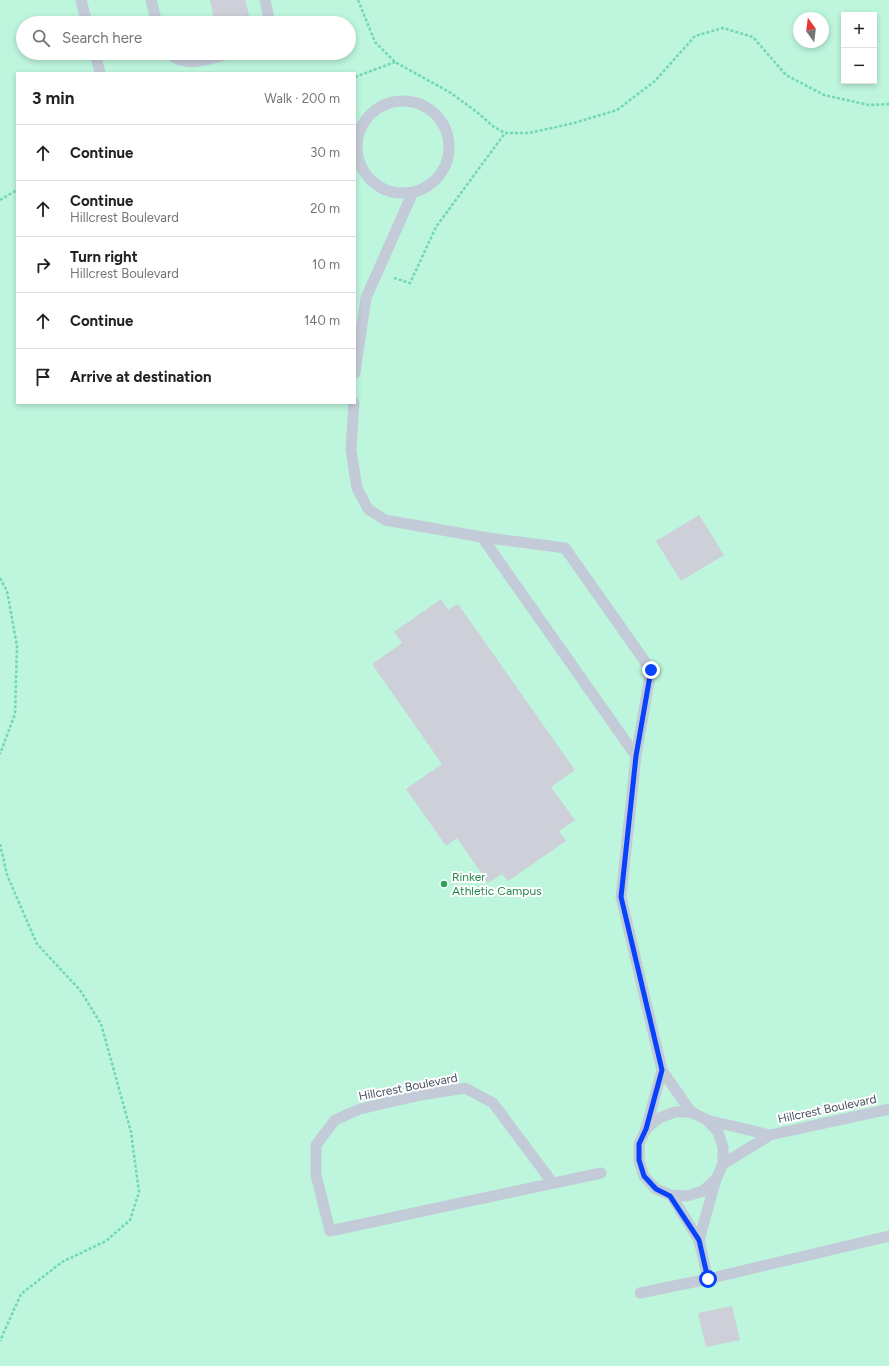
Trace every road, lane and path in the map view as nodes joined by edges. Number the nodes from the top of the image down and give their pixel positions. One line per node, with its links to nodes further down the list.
1 (81, 0): 5 (lane)
2 (151, 0): 6 (lane)
3 (265, 0): 7 (lane)
4 (358, 0): 11 (path)
5 (85, 16)
6 (155, 16)
7 (268, 16)
8 (97, 60): 12 (lane)
9 (175, 60): 10 (lane)
10 (203, 60)
11 (395, 62): 13 (path); 16 (path)
12 (100, 72)
13 (356, 77)
14 (889, 104): 16 (path)
15 (357, 131): 18 (lane); 18 (lane)
16 (505, 133): 20 (path)
17 (16, 191): 19 (path)
18 (413, 192): 20 (lane)
19 (0, 200)
20 (377, 272): 21 (lane)
21 (356, 366)
22 (354, 404): 23 (lane)
23 (482, 537): 26 (lane); 26 (lane)
24 (0, 578): 25 (path)
25 (0, 754)
26 (636, 756): 28 (lane)
27 (0, 844): 43 (path)
28 (662, 1070): 30 (lane); 32 (lane)
29 (889, 1109): 33 (lane, Hillcrest Boulevard)
30 (691, 1112): 31 (lane, Hillcrest Boulevard); 32 (lane, Hillcrest Boulevard)
31 (707, 1120): 33 (lane, Hillcrest Boulevard); 34 (lane, Hillcrest Boulevard)
32 (646, 1129): 38 (lane)
33 (770, 1134): 34 (lane, Hillcrest Boulevard)
34 (723, 1164): 36 (lane, Hillcrest Boulevard)
35 (601, 1173): 37 (lane, Hillcrest Boulevard)
36 (716, 1179): 38 (lane, Hillcrest Boulevard); 40 (lane)
37 (552, 1182): 37 (lane, Hillcrest Boulevard)
38 (670, 1196): 40 (lane)
39 (889, 1236): 41 (lane)
40 (699, 1240): 41 (lane)
41 (708, 1279): 42 (lane)
42 (640, 1293)
43 (0, 1341)

